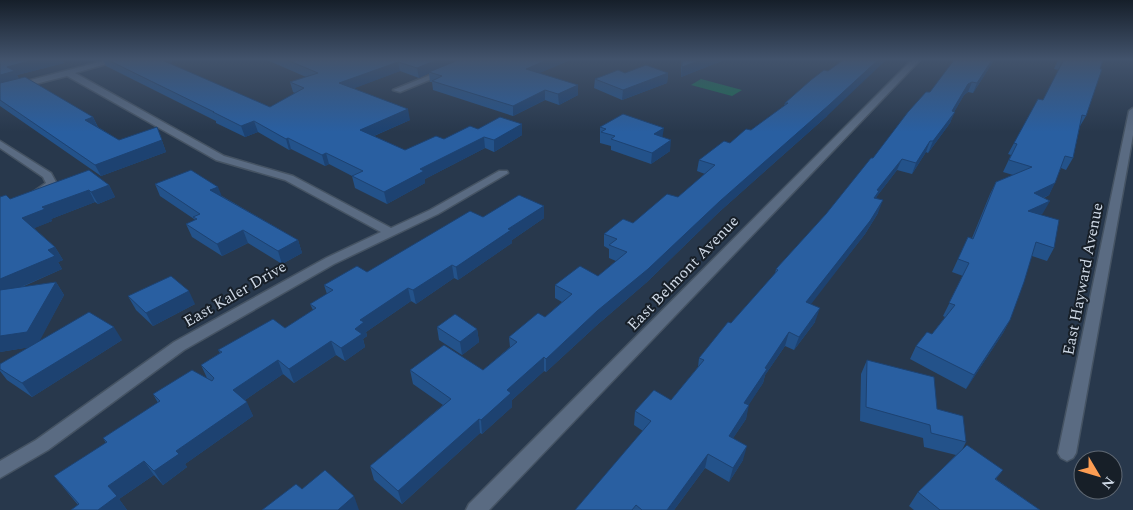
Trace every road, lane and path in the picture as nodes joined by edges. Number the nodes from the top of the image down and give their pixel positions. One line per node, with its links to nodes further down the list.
1 (27, 84): 6 (street)
2 (87, 84): 11 (street)
3 (413, 84): 5 (street)
4 (893, 84): 14 (street, East Belmont Avenue)
5 (397, 90)
6 (0, 91)
7 (1133, 111): 12 (street, East Hayward Avenue)
8 (0, 144): 10 (street)
9 (503, 173): 11 (street, East Kaler Drive)
10 (24, 198)
11 (391, 233): 13 (street, East Kaler Drive)
12 (1067, 453)
13 (0, 470)
14 (476, 510)

